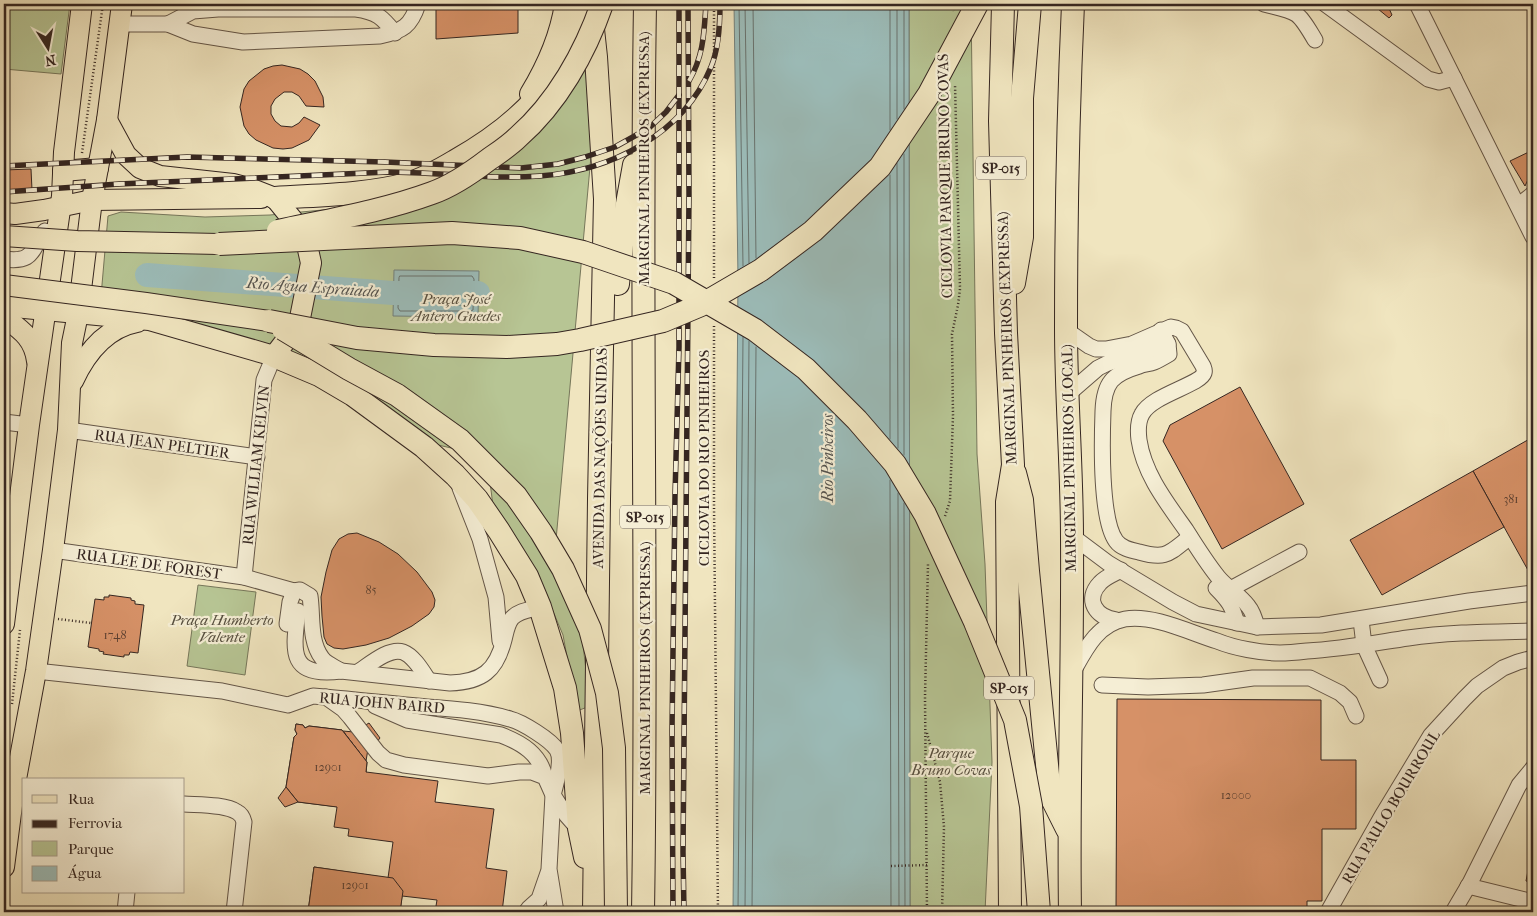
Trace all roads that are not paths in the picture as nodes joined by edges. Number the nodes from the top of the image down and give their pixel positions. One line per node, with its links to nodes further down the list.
1 (82, 4): 26 (main road)
2 (122, 4): 17 (main road)
3 (418, 4): 19 (street)
4 (565, 4): 23 (main road)
5 (580, 4): 23 (highway)
6 (590, 4): 54 (highway, AVENIDA DAS NAÇÕES UNIDAS)
7 (602, 4): 37 (highway, bridge)
8 (645, 4): 25 (highway, MARGINAL PINHEIROS (EXPRESSA) / SP-015)
9 (976, 4): 45 (highway, bridge)
10 (1002, 4): 48 (highway, MARGINAL PINHEIROS (EXPRESSA) / SP-015)
11 (1030, 4): 48 (highway)
12 (1073, 4): 46 (highway, MARGINAL PINHEIROS (LOCAL))
13 (1264, 4): 21 (street)
14 (1325, 4): 22 (street)
15 (1417, 4): 22 (street)
16 (189, 8): 18 (street); 19 (street); 20 (street)
17 (119, 24): 18 (street); 24 (main road)
18 (168, 24): 20 (street)
19 (395, 33): 20 (street)
20 (193, 34)
21 (1315, 40)
22 (1454, 78): 30 (street)
23 (515, 119): 28 (highway)
24 (107, 120): 26 (main road); 28 (main road)
25 (644, 122): 54 (highway); 114 (highway, MARGINAL PINHEIROS (EXPRESSA) / SP-015)
26 (76, 165): 29 (main road); 31 (main road); 32 (main road)
27 (1533, 194): 30 (street)
28 (275, 198): 29 (main road); 50 (main road)
29 (92, 200): 31 (main road); 42 (main road)
30 (1519, 205): 33 (street)
31 (60, 207): 32 (main road); 35 (street); 41 (main road)
32 (9, 213)
33 (1533, 233)
34 (4, 236): 35 (main road, bridge)
35 (39, 238): 36 (street); 37 (main road, bridge); 38 (street)
36 (4, 241)
37 (218, 244): 116 (highway, bridge)
38 (4, 260)
39 (4, 286): 41 (street); 45 (main road, bridge)
40 (4, 306): 41 (main road)
41 (46, 310): 42 (main road); 51 (main road)
42 (78, 314): 44 (main road); 52 (main road)
43 (4, 316): 51 (main road)
44 (149, 320): 50 (main road); 52 (main road)
45 (269, 321): 113 (highway, bridge)
46 (1066, 330): 47 (street); 53 (highway, MARGINAL PINHEIROS (LOCAL))
47 (1162, 330): 49 (street); 62 (street)
48 (1006, 333): 59 (highway, MARGINAL PINHEIROS (EXPRESSA) / SP-015)
49 (1168, 344): 53 (street); 62 (street)
50 (274, 356): 58 (street, RUA WILLIAM KELVIN); 60 (highway)
51 (38, 372): 56 (main road)
52 (70, 387): 57 (main road)
53 (1068, 394): 61 (highway, MARGINAL PINHEIROS (LOCAL))
54 (600, 419): 108 (highway, AVENIDA DAS NAÇÕES UNIDAS)
55 (4, 422): 56 (street)
56 (29, 425): 63 (main road)
57 (68, 430): 58 (street, RUA JEAN PELTIER); 64 (main road)
58 (257, 457): 67 (street, RUA WILLIAM KELVIN)
59 (1013, 465): 102 (highway); 115 (highway, MARGINAL PINHEIROS (EXPRESSA) / SP-015)
60 (455, 475): 71 (street); 72 (highway)
61 (1072, 536): 66 (street); 87 (highway, MARGINAL PINHEIROS (LOCAL))
62 (1186, 540): 69 (street)
63 (9, 546): 77 (main road)
64 (53, 550): 67 (street, RUA LEE DE FOREST); 85 (main road)
65 (1298, 552): 69 (street)
66 (1121, 570): 74 (street); 76 (street)
67 (244, 577): 68 (street, RUA LEE DE FOREST)
68 (294, 591): 80 (street); 84 (street)
69 (1226, 592): 76 (street); 78 (street)
70 (1533, 593): 75 (street)
71 (496, 597): 72 (street); 82 (street)
72 (530, 610): 82 (street); 94 (highway)
73 (298, 611): 84 (street)
74 (1116, 620): 81 (street); 87 (street)
75 (1361, 620): 78 (street); 81 (street)
76 (1237, 623): 78 (street)
77 (4, 624)
78 (1257, 627)
79 (1533, 631): 81 (street)
80 (285, 639)
81 (1364, 645): 88 (street)
82 (501, 653): 89 (street)
83 (1533, 658): 118 (street, RUA PAULO BOURROUL)
84 (342, 670): 86 (street)
85 (36, 671): 91 (street, RUA JOHN BAIRD); 98 (main road)
86 (358, 672): 89 (street); 89 (street)
87 (1072, 674): 102 (highway, MARGINAL PINHEIROS (LOCAL))
88 (1380, 680)
89 (429, 681)
90 (1102, 685): 93 (street)
91 (325, 696): 92 (street, RUA JOHN BAIRD); 97 (street)
92 (362, 701): 95 (street, RUA JOHN BAIRD); 97 (street)
93 (1356, 716)
94 (572, 733): 95 (street); 101 (highway)
95 (551, 743): 99 (street)
96 (1533, 768): 105 (street)
97 (544, 777): 99 (street)
98 (14, 790): 103 (main road)
99 (553, 795): 101 (street); 104 (street)
100 (185, 804): 110 (street)
101 (579, 828): 108 (highway)
102 (1068, 832): 117 (highway, MARGINAL PINHEIROS (LOCAL))
103 (4, 867)
104 (549, 869): 111 (street); 112 (street)
105 (1468, 886): 107 (street); 119 (street)
106 (127, 894): 109 (street)
107 (1533, 902)
108 (594, 907)
109 (124, 912)
110 (234, 912)
111 (526, 912)
112 (556, 912)
113 (616, 912)
114 (643, 912)
115 (1010, 912)
116 (1039, 912)
117 (1070, 912)
118 (1328, 912)
119 (1453, 912)

